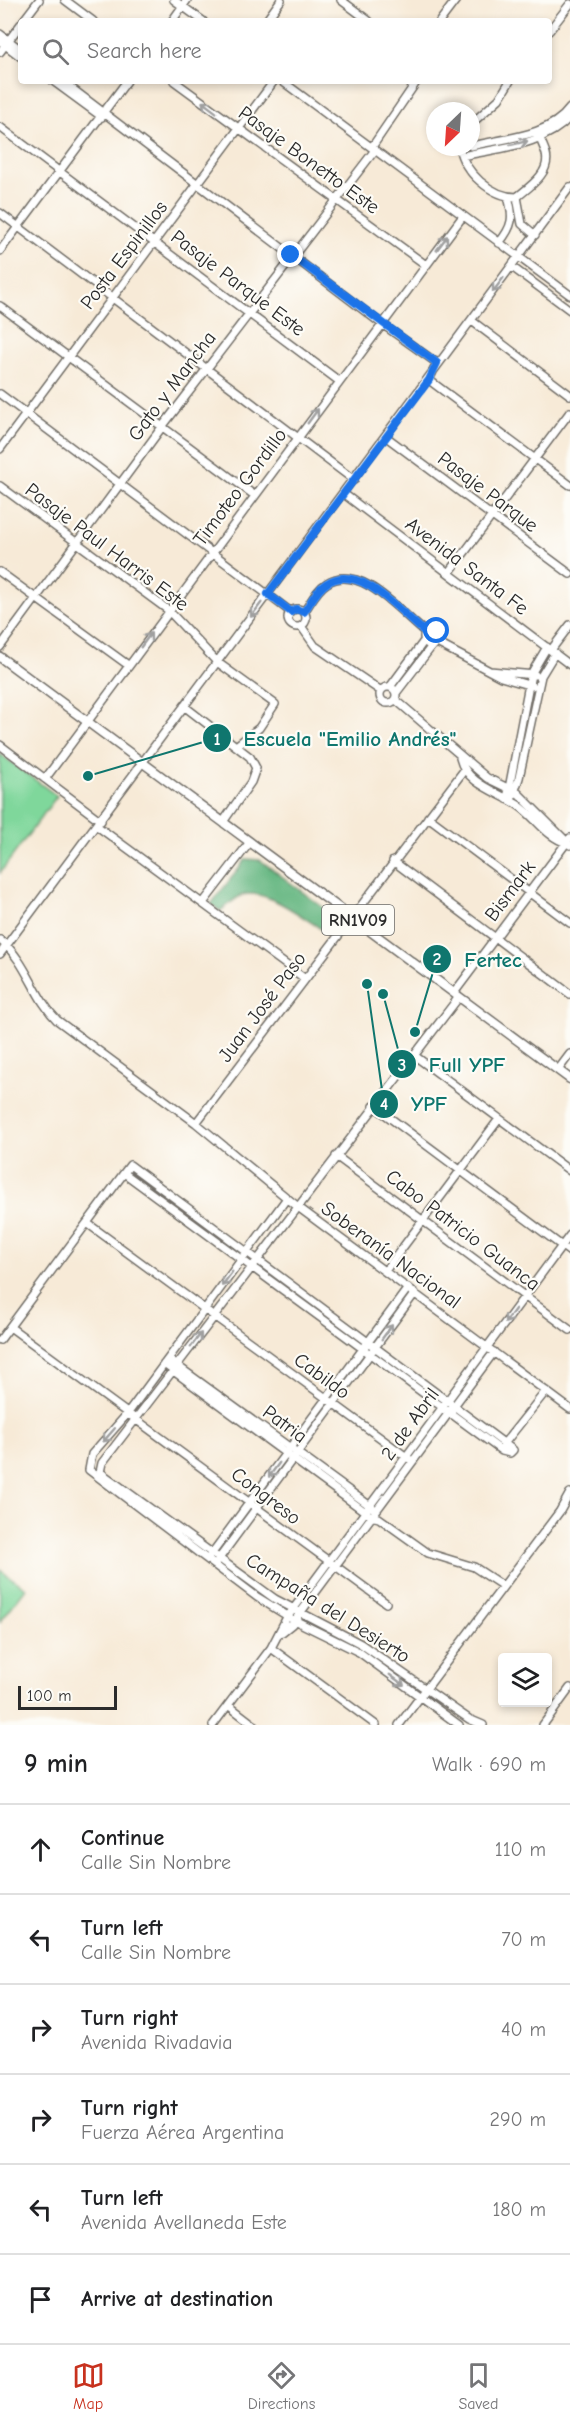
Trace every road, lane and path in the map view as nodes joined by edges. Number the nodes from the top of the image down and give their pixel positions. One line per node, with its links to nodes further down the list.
1 (39, 0): 9 (street)
2 (65, 0): 10 (street)
3 (174, 0): 7 (street)
4 (281, 0): 13 (street)
5 (341, 0): 14 (street)
6 (456, 0): 15 (street)
7 (185, 3): 11 (street); 12 (street)
8 (570, 4): 17 (street)
9 (25, 18)
10 (89, 18)
11 (173, 18)
12 (200, 18)
13 (268, 18)
14 (365, 18)
15 (442, 18)
16 (18, 27): 19 (street)
17 (552, 27)
18 (0, 34): 19 (street)
19 (5, 42): 20 (street); 21 (street)
20 (0, 52)
21 (18, 54)
22 (57, 84): 31 (street)
23 (66, 84): 31 (street)
24 (125, 84): 31 (street)
25 (178, 84): 35 (street, Pasaje Bonetto Este, one-way to 25)
26 (272, 84): 35 (street, Posta Espinillos)
27 (286, 84): 38 (street)
28 (415, 84): 38 (street, Gato y Mancha)
29 (508, 84): 32 (street)
30 (570, 108): 36 (street)
31 (105, 116): 41 (street); 42 (street)
32 (480, 116)
33 (570, 117): 36 (street)
34 (0, 127): 41 (street, Pasaje Parque Este)
35 (238, 129): 42 (street, Posta Espinillos); 46 (street, Pasaje Bonetto Este)
36 (538, 135): 37 (street); 39 (street, one-way to 36); 45 (street)
37 (480, 145)
38 (374, 148): 46 (street, Gato y Mancha); 48 (street)
39 (480, 151)
40 (462, 156): 44 (street)
41 (59, 171): 49 (street); 51 (street, Pasaje Parque Este)
42 (198, 184): 51 (street, Posta Espinillos); 54 (street)
43 (570, 187): 50 (street)
44 (508, 197): 45 (street); 52 (street)
45 (517, 197): 50 (street)
46 (337, 201): 54 (street, Gato y Mancha); 56 (street, Pasaje Bonetto Este)
47 (0, 213): 49 (street)
48 (463, 216): 52 (street); 56 (street, Timoteo Gordillo, one-way to 48)
49 (18, 227): 53 (street); 59 (street)
50 (535, 235): 55 (street)
51 (156, 242): 59 (street, Posta Espinillos); 62 (street, Pasaje Parque Este)
52 (499, 243): 55 (street)
53 (0, 250)
54 (291, 255): 62 (street, Gato y Mancha); 64 (street)
55 (519, 257): 57 (street); 58 (street)
56 (426, 266): 64 (street, Timoteo Gordillo)
57 (512, 267): 61 (street); 63 (street, one-way to 63)
58 (570, 295)
59 (113, 298): 65 (street, Posta Espinillos); 66 (street)
60 (0, 306): 65 (street)
61 (570, 310)
62 (248, 313): 66 (street, Gato y Mancha); 68 (street, Pasaje Parque Este)
63 (472, 321): 67 (street); 70 (street)
64 (382, 324): 67 (street); 68 (street, Timoteo Gordillo)
65 (68, 357): 72 (street, Posta Espinillos); 73 (street)
66 (206, 369): 73 (street, Gato y Mancha); 75 (street)
67 (429, 380): 74 (street); 77 (street)
68 (339, 381): 75 (street, Timoteo Gordillo, one-way to 68)
69 (0, 394): 72 (street)
70 (570, 395)
71 (570, 412): 77 (street)
72 (27, 414): 76 (street, Posta Espinillos); 79 (street)
73 (162, 427): 79 (street, Gato y Mancha); 83 (street)
74 (386, 436): 78 (street); 84 (street, Pasaje Parque)
75 (297, 438): 78 (street); 83 (street, Timoteo Gordillo)
76 (0, 449)
77 (534, 459): 80 (street); 84 (street)
78 (354, 480): 82 (street)
79 (120, 484): 85 (street, Gato y Mancha); 86 (street)
80 (570, 485)
81 (0, 486): 85 (street, Pasaje Paul Harris Este)
82 (344, 494): 88 (street, Avenida Santa Fe); 90 (street)
83 (254, 495): 86 (street, Timoteo Gordillo)
84 (492, 516): 88 (street); 89 (street, Pasaje Parque)
85 (78, 543): 91 (street, Gato y Mancha); 92 (street, Pasaje Paul Harris Este)
86 (212, 552): 90 (street); 92 (street, Timoteo Gordillo)
87 (0, 572): 91 (street)
88 (449, 573): 100 (street, Avenida Santa Fe)
89 (570, 574)
90 (268, 594): 93 (street); 102 (street, one-way to 102)
91 (36, 598): 99 (street, Gato y Mancha); 103 (street)
92 (168, 610): 102 (street, Pasaje Paul Harris Este); 103 (street, Timoteo Gordillo, one-way to 92)
93 (291, 612): 94 (street); 96 (street)
94 (304, 612): 96 (street); 97 (street)
95 (570, 625): 100 (street)
96 (301, 626): 110 (street)
97 (425, 632): 98 (street); 98 (street)
98 (431, 643): 105 (street); 111 (street)
99 (0, 647)
100 (551, 650): 104 (street, Avenida Santa Fe); 106 (street); 107 (street)
101 (0, 657): 113 (main road, RN1V09)
102 (217, 662): 112 (street); 115 (street, Pasaje Paul Harris Este)
103 (128, 665): 113 (street, Timoteo Gordillo)
104 (570, 665)
105 (490, 671): 106 (street); 108 (street)
106 (531, 674): 107 (street); 108 (street)
107 (540, 677): 109 (street)
108 (529, 686): 109 (street); 120 (street)
109 (537, 687): 120 (street)
110 (381, 692): 111 (street); 111 (street)
111 (394, 693): 116 (street)
112 (184, 706): 115 (street); 117 (street)
113 (87, 721): 117 (main road, RN1V09); 119 (street, Timoteo Gordillo)
114 (0, 746): 119 (street)
115 (236, 746): 123 (street)
116 (460, 758): 118 (street); 120 (street)
117 (144, 763): 123 (main road, RN1V09); 124 (street)
118 (465, 769): 121 (street); 122 (street, Juan José Paso)
119 (45, 779): 124 (street)
120 (512, 790): 121 (street); 126 (street)
121 (509, 800): 126 (street)
122 (428, 817): 127 (street, Juan José Paso); 128 (street)
123 (223, 822): 125 (main road, RN1V09)
124 (99, 823): 129 (street); 134 (street)
125 (250, 842): 129 (street); 130 (main road, RN1V09)
126 (569, 842): 128 (street, Bismark)
127 (393, 861): 130 (street, Juan José Paso); 132 (street)
128 (530, 892): 131 (street); 132 (street, Bismark)
129 (203, 903): 136 (street)
130 (352, 916): 136 (street, Juan José Paso); 138 (main road, RN1V09)
131 (570, 923)
132 (496, 938): 137 (street); 138 (street, Bismark)
133 (0, 940): 134 (street, Soberanía Nacional)
134 (7, 945): 135 (street); 145 (street, Soberanía Nacional)
135 (0, 954)
136 (304, 978): 145 (street, Juan José Paso)
137 (570, 994)
138 (457, 995): 140 (street, Bismark); 141 (main road, RN1V09)
139 (570, 1054): 141 (street)
140 (415, 1056): 143 (street, Bismark); 144 (street)
141 (558, 1070): 142 (main road, RN1V09)
142 (570, 1079)
143 (374, 1106): 146 (street, Bismark); 147 (street)
144 (499, 1119): 147 (street); 148 (street)
145 (196, 1124): 150 (street, Soberanía Nacional)
146 (336, 1156): 151 (street, Bismark); 152 (street, Cabo Patricio Guanca)
147 (461, 1171): 152 (street); 155 (street)
148 (570, 1171)
149 (124, 1173): 153 (street); 156 (street); 158 (street)
150 (287, 1198): 151 (street, Soberanía Nacional); 156 (street)
151 (298, 1208): 159 (street, Bismark); 161 (street, Soberanía Nacional)
152 (423, 1222): 161 (street); 164 (street, Cabo Patricio Guanca)
153 (87, 1223): 165 (street, Cabildo); 167 (street)
154 (570, 1235): 155 (street, 2 de Abril)
155 (562, 1246): 157 (street); 164 (street, 2 de Abril)
156 (247, 1252): 158 (street); 159 (street)
157 (570, 1252)
158 (241, 1260): 160 (street); 165 (street, one-way to 165)
159 (257, 1260): 160 (street, Bismark); 170 (street)
160 (252, 1267): 166 (street, Bismark); 170 (street)
161 (385, 1270): 162 (street, Soberanía Nacional)
162 (408, 1288): 163 (street, Soberanía Nacional); 170 (street)
163 (415, 1293): 171 (street, Soberanía Nacional); 172 (street, one-way to 163)
164 (524, 1296): 168 (street, Cabo Patricio Guanca); 171 (street, 2 de Abril, one-way to 171)
165 (204, 1310): 166 (street, Cabildo); 173 (street)
166 (214, 1317): 174 (street, Bismark, one-way to 166); 176 (street, Cabildo)
167 (10, 1327): 169 (street); 180 (street, Congreso)
168 (570, 1330)
169 (0, 1340)
170 (365, 1346): 172 (street); 176 (street)
171 (491, 1349): 175 (street, Soberanía Nacional); 178 (street, 2 de Abril)
172 (372, 1351): 177 (street); 178 (street)
173 (166, 1361): 174 (street, Patria); 180 (street)
174 (176, 1369): 181 (street, Bismark); 182 (street, Patria)
175 (546, 1391): 178 (street); 179 (street, Soberanía Nacional)
176 (326, 1399): 177 (street, Cabildo); 182 (street)
177 (333, 1404): 183 (street); 184 (street, Cabildo)
178 (447, 1407): 184 (street, 2 de Abril)
179 (570, 1409)
180 (128, 1413): 181 (street, Congreso); 190 (street, Campaña del Desierto, one-way to 190)
181 (138, 1420): 185 (street, Bismark); 187 (street, Congreso)
182 (288, 1450): 183 (street, Patria); 187 (street, one-way to 187)
183 (295, 1456): 188 (street); 189 (street, Patria)
184 (409, 1459): 189 (street, 2 de Abril)
185 (100, 1472): 190 (street, Campaña del Desierto)
186 (570, 1493): 193 (street)
187 (249, 1503): 188 (street, Congreso); 190 (street)
188 (256, 1509): 191 (street); 192 (street, Congreso)
189 (370, 1511): 192 (street, 2 de Abril); 193 (street, Patria)
190 (210, 1556): 191 (street, Campaña del Desierto)
191 (217, 1562): 195 (street, Campaña del Desierto)
192 (331, 1564): 194 (street, Congreso); 195 (street, 2 de Abril)
193 (503, 1586): 198 (street)
194 (386, 1603)
195 (294, 1615): 196 (street, 2 de Abril); 198 (street, Campaña del Desierto); 199 (street, Campaña del Desierto, one-way to 199)
196 (271, 1648): 200 (street, 2 de Abril); 204 (street)
197 (570, 1688): 208 (street)
198 (425, 1689): 199 (street); 201 (street, Campaña del Desierto)
199 (420, 1696): 205 (street); 206 (street, Campaña del Desierto)
200 (228, 1706): 202 (street, 2 de Abril); 203 (street)
201 (469, 1719): 206 (street); 207 (street, Campaña del Desierto)
202 (213, 1725)
203 (254, 1725)
204 (376, 1725)
205 (399, 1725)
206 (460, 1725)
207 (483, 1725)
208 (543, 1725)

